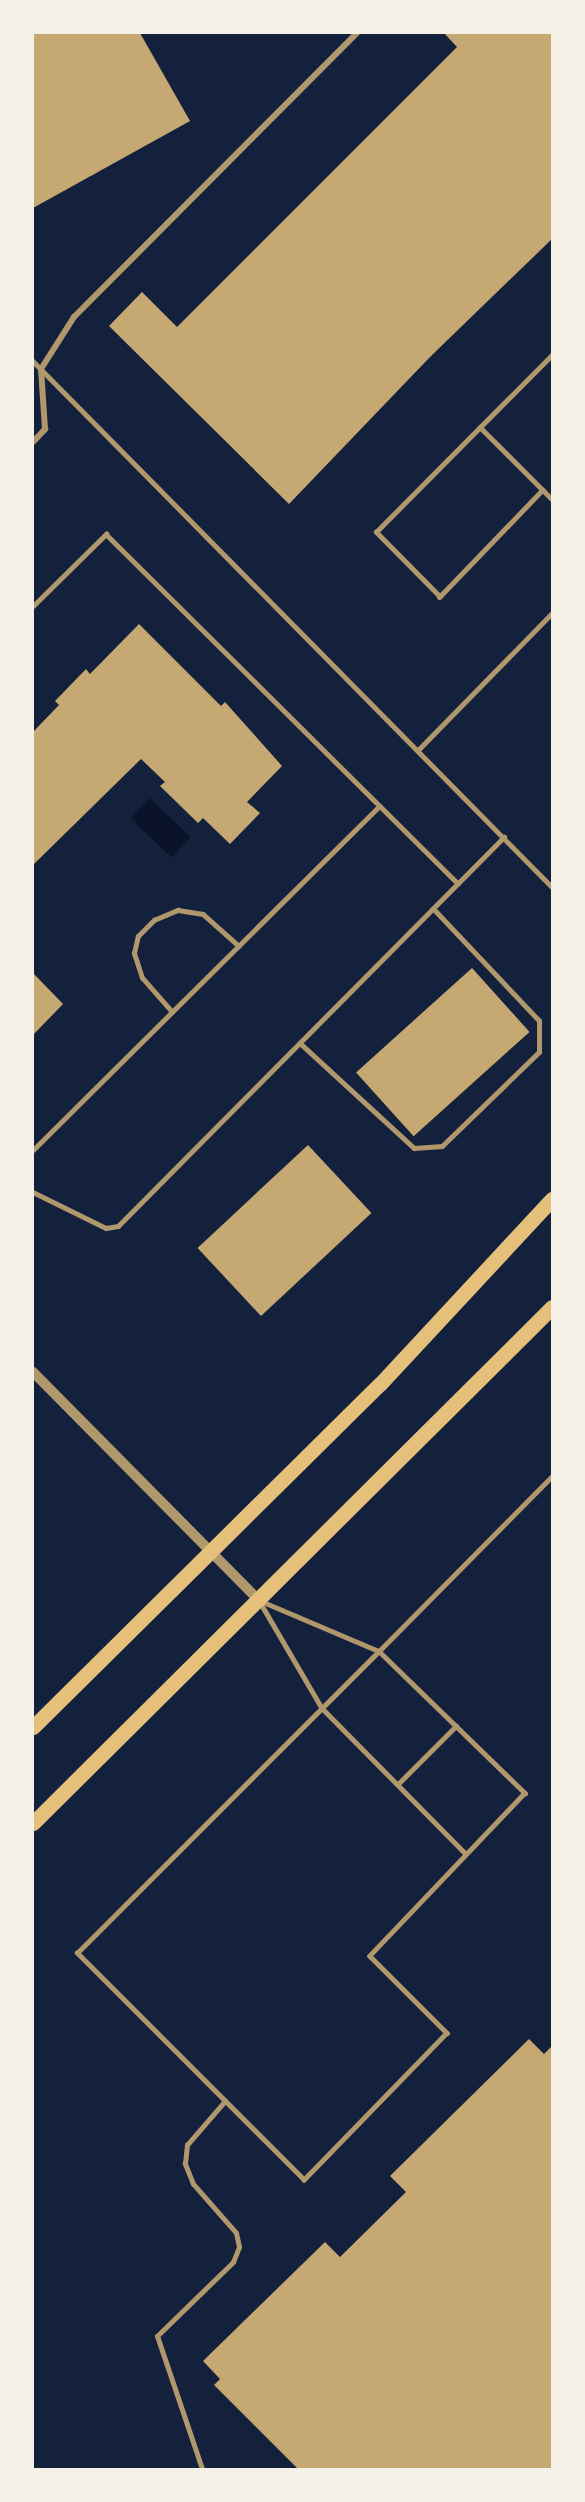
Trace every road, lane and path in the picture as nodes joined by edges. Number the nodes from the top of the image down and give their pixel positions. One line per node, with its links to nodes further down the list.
1 (357, 33): 4 (street)
2 (552, 355): 5 (lane)
3 (33, 361): 4 (lane)
4 (41, 369): 6 (street); 11 (lane)
5 (480, 428): 7 (lane); 7 (lane)
6 (33, 442)
7 (543, 490): 8 (lane)
8 (552, 499)
9 (33, 606): 12 (lane)
10 (552, 613): 11 (lane)
11 (419, 749): 13 (lane)
12 (379, 806): 14 (lane); 17 (lane)
13 (504, 837): 14 (lane); 15 (lane)
14 (458, 884): 16 (lane)
15 (552, 887)
16 (433, 909): 19 (lane); 19 (lane)
17 (239, 946): 18 (lane); 18 (lane)
18 (172, 1012): 20 (lane)
19 (300, 1043): 21 (lane)
20 (33, 1150)
21 (33, 1192)
22 (552, 1199): 26 (main road)
23 (552, 1307): 27 (main road)
24 (33, 1372): 26 (street)
25 (552, 1476): 28 (lane)
26 (211, 1550): 27 (street); 31 (main road)
27 (258, 1599): 28 (lane); 29 (lane); 33 (main road)
28 (379, 1651): 29 (lane); 30 (lane)
29 (322, 1708): 32 (lane); 35 (lane)
30 (456, 1726): 32 (lane); 34 (lane)
31 (33, 1727)
32 (398, 1784): 34 (lane)
33 (33, 1823)
34 (465, 1852): 35 (lane)
35 (225, 2101): 36 (lane)
36 (202, 2469)

